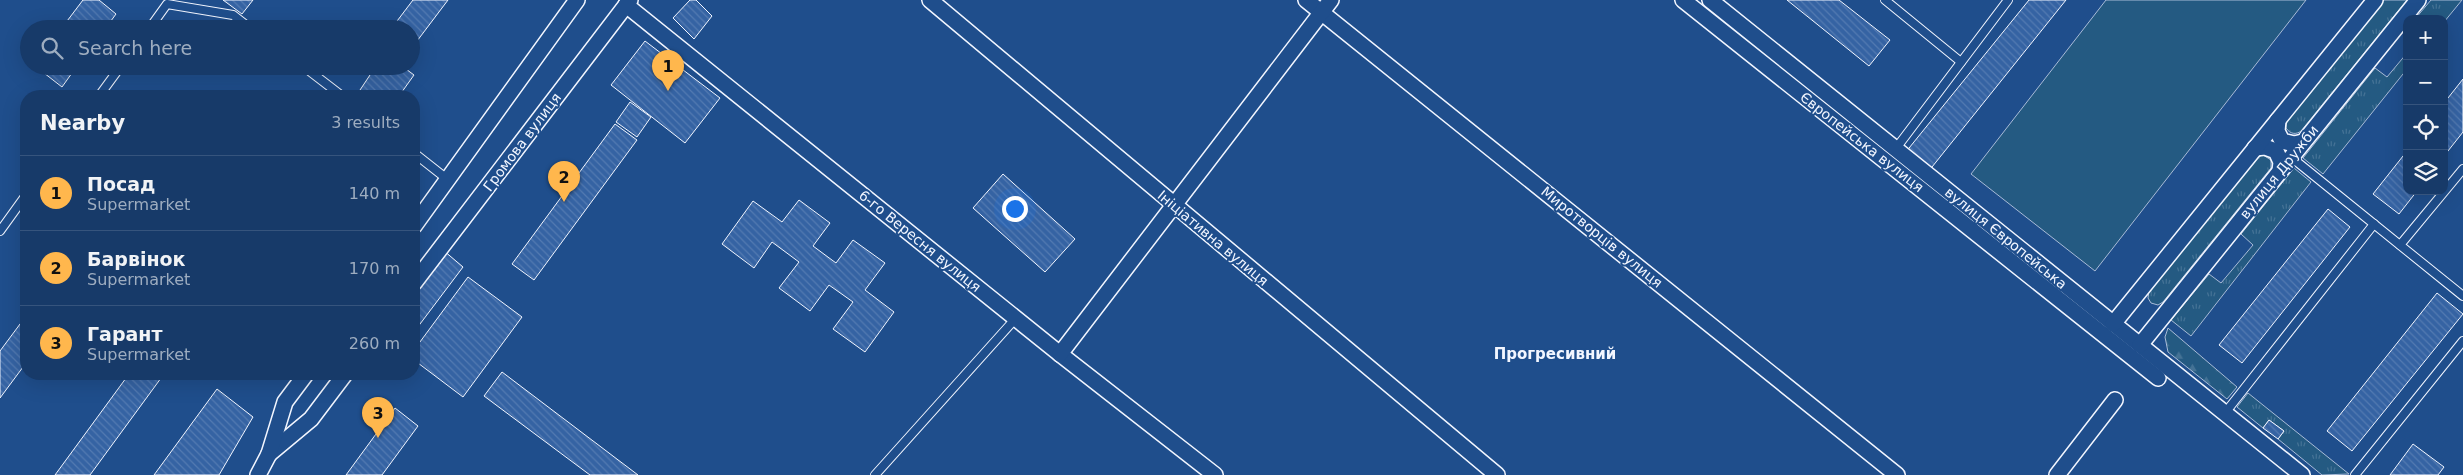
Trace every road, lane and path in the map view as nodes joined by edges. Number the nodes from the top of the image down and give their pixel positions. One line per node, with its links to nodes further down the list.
1 (577, 0): 29 (street)
2 (930, 0): 31 (street, Ініціативна вулиця)
3 (1306, 0): 13 (street, Миротворців вулиця)
4 (1331, 0): 13 (street)
5 (1682, 0): 26 (street, Європейська вулиця)
6 (1710, 0): 39 (street, вулиця Європейська)
7 (1885, 0): 16 (lane)
8 (2008, 0): 16 (lane)
9 (2375, 0): 21 (street)
10 (2418, 0): 22 (street, вулиця Дружби)
11 (189, 3): 14 (lane); 15 (lane)
12 (628, 3): 36 (street, Громова вулиця); 38 (street, 6-го Вересня вулиця)
13 (1322, 12): 31 (street); 53 (street, Миротворців вулиця)
14 (155, 20)
15 (239, 20)
16 (1961, 62): 26 (lane)
17 (114, 75): 19 (lane)
18 (315, 75): 20 (lane)
19 (103, 90)
20 (334, 90)
21 (2278, 120): 22 (street); 23 (street)
22 (2303, 142): 24 (street, вулиця Дружби)
23 (2255, 148): 28 (street); 39 (street)
24 (2291, 157): 28 (street, вулиця Дружби); 33 (lane)
25 (420, 158): 29 (lane)
26 (1887, 161): 43 (street, Європейська вулиця)
27 (2463, 169): 35 (lane)
28 (2280, 171): 41 (street, вулиця Дружби)
29 (448, 180): 32 (street)
30 (20, 203): 34 (lane)
31 (1174, 205): 42 (street); 52 (street, Ініціативна вулиця)
32 (420, 218)
33 (2374, 224): 35 (lane); 47 (lane)
34 (0, 231)
35 (2400, 245): 37 (lane)
36 (420, 275)
37 (2463, 296)
38 (1016, 318): 42 (street, 6-го Вересня вулиця); 50 (lane)
39 (2113, 324): 41 (street, вулиця Європейська)
40 (2463, 340): 56 (lane)
41 (2140, 345): 47 (street, вулиця Європейська)
42 (1060, 354): 51 (street, 6-го Вересня вулиця)
43 (2158, 378)
44 (302, 380): 48 (street)
45 (340, 380): 48 (street)
46 (2115, 400): 54 (street)
47 (2225, 413): 55 (street, вулиця Європейська)
48 (269, 454): 49 (street)
49 (258, 475)
50 (875, 475)
51 (1215, 475)
52 (1497, 475)
53 (1897, 475)
54 (2057, 475)
55 (2302, 475)
56 (2354, 475)

